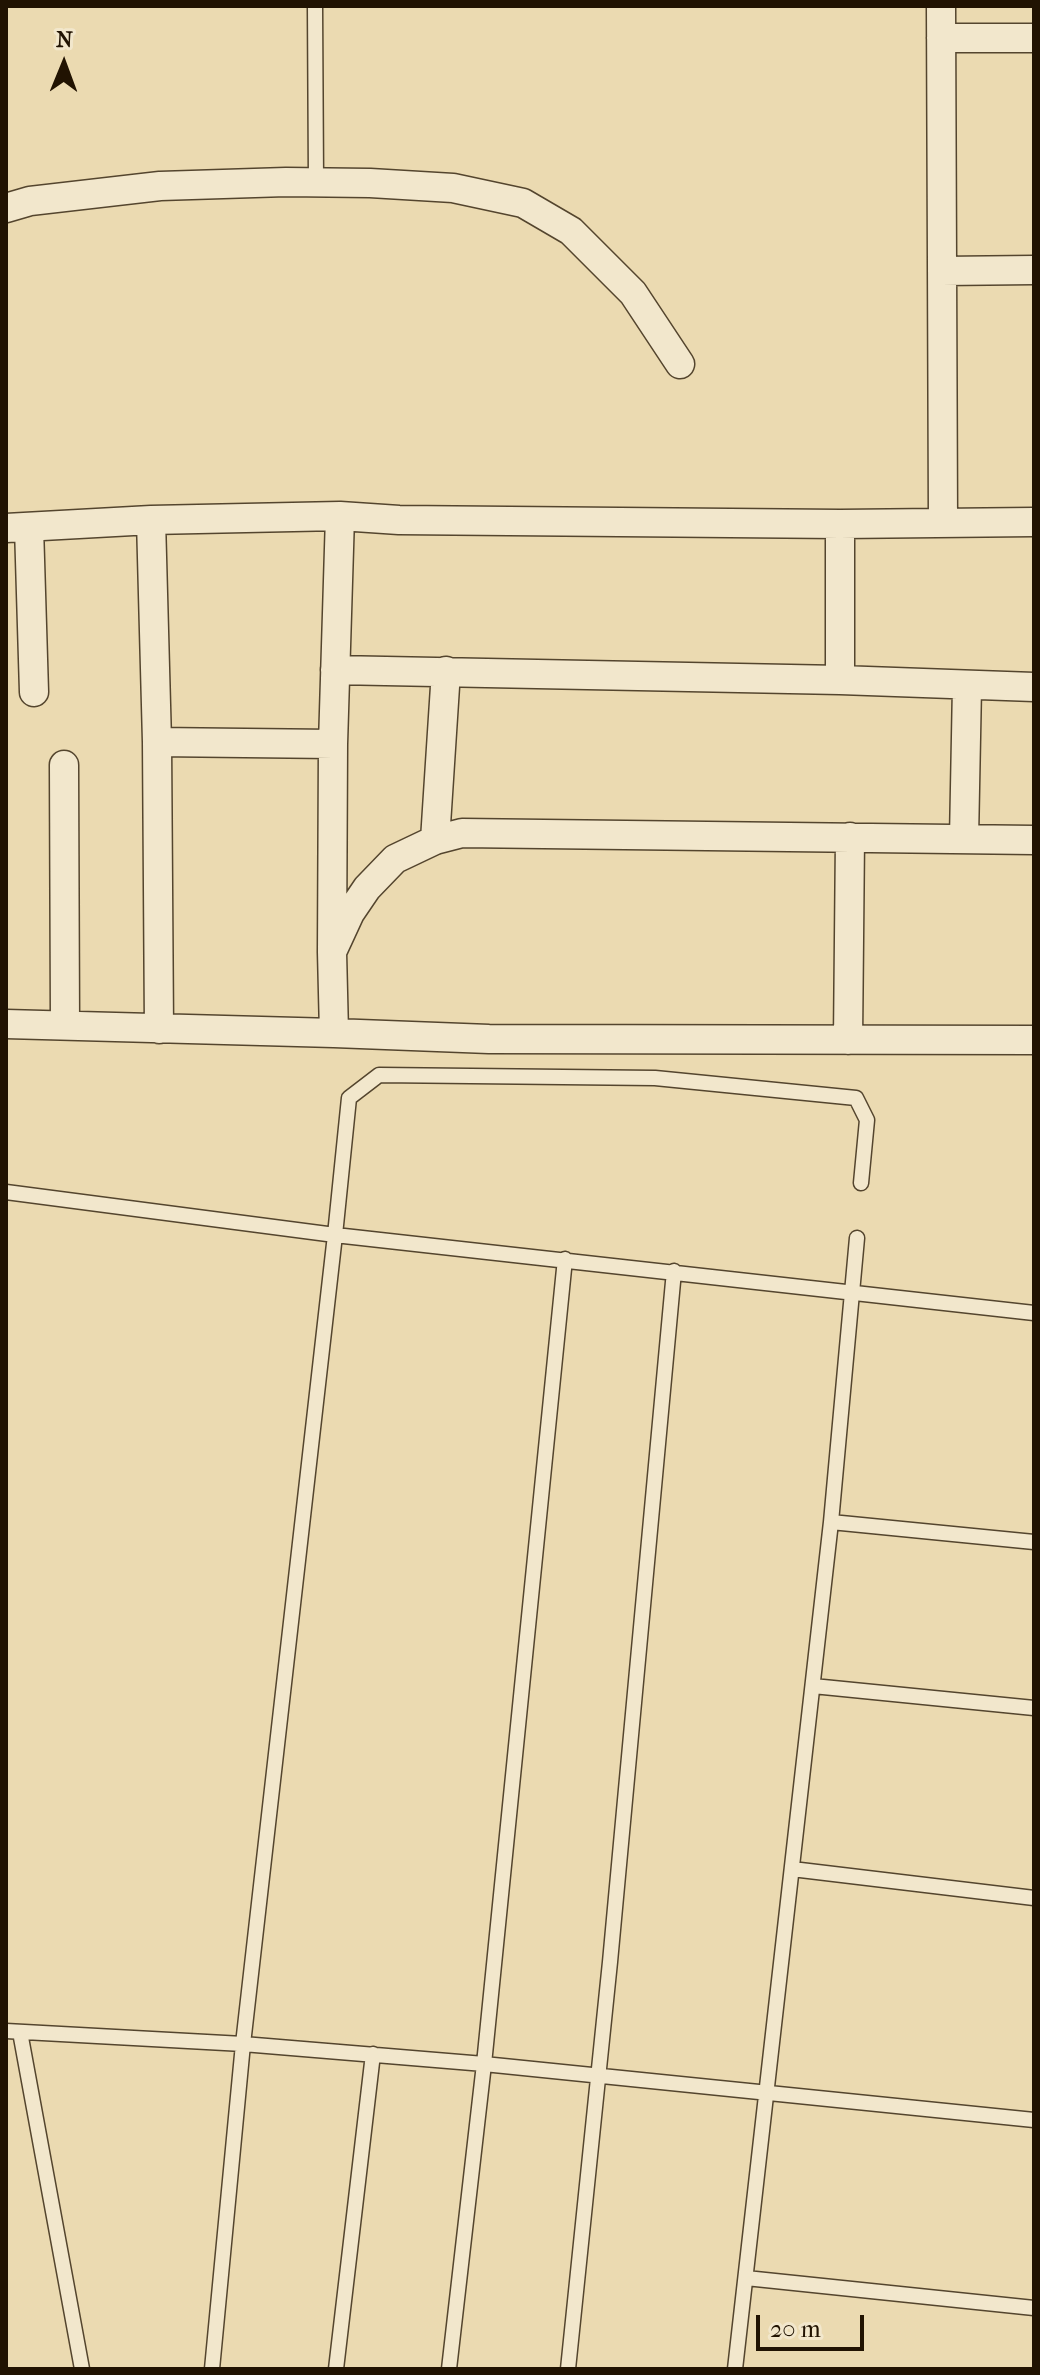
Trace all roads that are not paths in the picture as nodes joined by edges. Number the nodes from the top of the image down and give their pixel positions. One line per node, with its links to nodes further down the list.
1 (315, 6): 5 (lane)
2 (941, 6): 3 (street)
3 (941, 38): 4 (street); 8 (street)
4 (1034, 38)
5 (316, 182): 6 (street); 9 (street)
6 (6, 208)
7 (1034, 270): 8 (street)
8 (942, 271): 12 (street)
9 (680, 364)
10 (340, 516): 11 (street); 14 (street); 16 (street)
11 (151, 520): 15 (street); 22 (street)
12 (943, 522): 13 (street); 14 (street)
13 (1034, 522)
14 (840, 524): 18 (street)
15 (18, 528): 21 (street)
16 (335, 670): 17 (street); 23 (street)
17 (446, 671): 18 (street); 27 (street)
18 (840, 680): 19 (street)
19 (967, 686): 20 (street); 26 (street)
20 (1034, 687)
21 (34, 692)
22 (157, 742): 23 (street); 32 (street)
23 (333, 744): 29 (street)
24 (64, 765): 31 (street)
25 (850, 837): 26 (street); 27 (street); 34 (street)
26 (964, 839): 28 (street)
27 (435, 840): 29 (street)
28 (1034, 840)
29 (332, 952): 33 (street)
30 (6, 1024): 31 (street)
31 (65, 1025): 32 (street)
32 (159, 1029): 33 (street)
33 (334, 1033): 34 (street)
34 (848, 1040): 35 (street)
35 (1034, 1040)
36 (861, 1183): 38 (lane)
37 (6, 1192): 38 (lane)
38 (335, 1235): 40 (lane); 51 (lane)
39 (857, 1238): 42 (lane)
40 (565, 1259): 41 (lane); 53 (lane)
41 (674, 1271): 42 (lane); 54 (lane)
42 (852, 1292): 43 (lane); 44 (lane)
43 (1034, 1313)
44 (831, 1522): 45 (lane); 46 (lane)
45 (1034, 1542)
46 (813, 1686): 47 (lane); 48 (lane)
47 (1034, 1708)
48 (792, 1869): 49 (lane); 55 (lane)
49 (1034, 1898)
50 (13, 2032): 51 (lane); 59 (lane)
51 (243, 2044): 52 (lane); 60 (lane)
52 (373, 2054): 53 (lane); 61 (lane)
53 (484, 2064): 54 (lane); 62 (lane)
54 (598, 2075): 55 (lane); 63 (lane)
55 (768, 2093): 56 (lane); 57 (lane)
56 (1034, 2120)
57 (746, 2278): 58 (lane); 64 (lane)
58 (1034, 2308)
59 (82, 2369)
60 (212, 2369)
61 (336, 2369)
62 (449, 2369)
63 (568, 2369)
64 (735, 2369)

